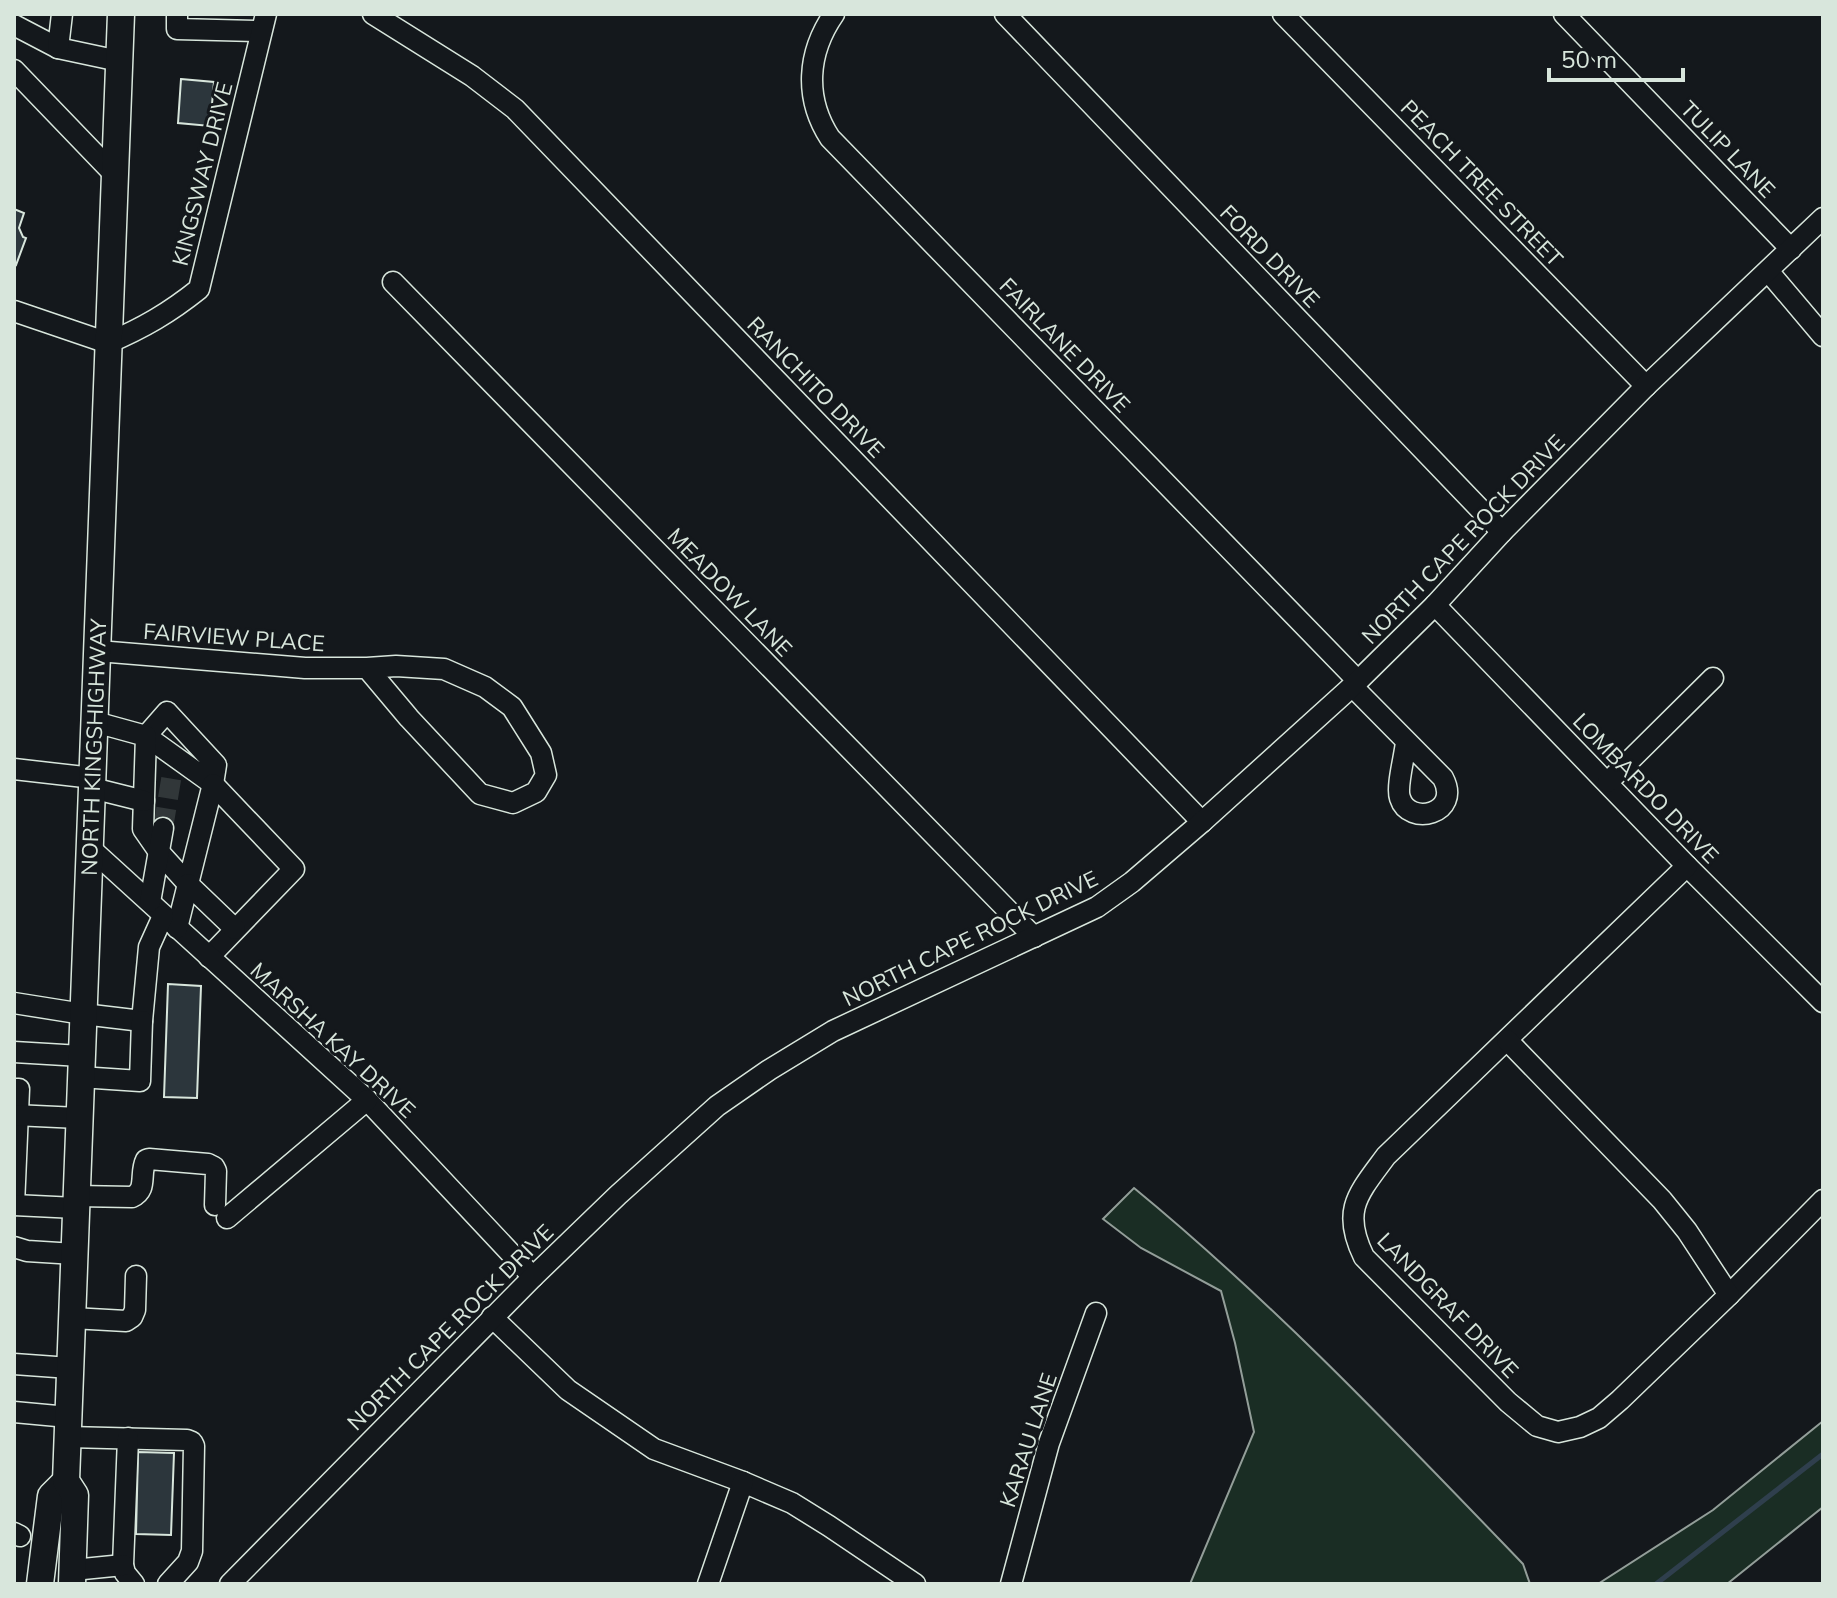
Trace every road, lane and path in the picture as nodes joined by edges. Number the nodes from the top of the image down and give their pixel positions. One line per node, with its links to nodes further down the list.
1 (62, 14): 12 (street)
2 (121, 14): 13 (main road, NORTH KINGSHIGHWAY)
3 (177, 14): 9 (street)
4 (373, 14): 38 (street, RANCHITO DRIVE)
5 (834, 14): 29 (street, FAIRLANE DRIVE)
6 (1005, 14): 24 (street, FORD DRIVE)
7 (1283, 14): 23 (street, PEACH TREE STREET)
8 (1564, 14): 17 (street, TULIP LANE)
9 (237, 22): 10 (street)
10 (264, 23): 22 (street, KINGSWAY DRIVE)
11 (14, 25): 12 (street)
12 (58, 48): 13 (street)
13 (119, 61): 15 (main road, NORTH KINGSHIGHWAY)
14 (14, 70): 15 (street)
15 (116, 176): 22 (main road, NORTH KINGSHIGHWAY)
16 (1823, 218): 17 (street, NORTH CAPE ROCK DRIVE)
17 (1791, 249): 18 (street, NORTH CAPE ROCK DRIVE)
18 (1768, 271): 21 (street); 23 (street, NORTH CAPE ROCK DRIVE)
19 (393, 282): 46 (street, MEADOW LANE)
20 (14, 311): 22 (street)
21 (1823, 336)
22 (108, 343): 26 (main road, NORTH KINGSHIGHWAY)
23 (1646, 386): 24 (street, NORTH CAPE ROCK DRIVE)
24 (1502, 532): 25 (street, NORTH CAPE ROCK DRIVE)
25 (1435, 605): 29 (street, NORTH CAPE ROCK DRIVE); 34 (street, LOMBARDO DRIVE)
26 (98, 651): 27 (street, FAIRVIEW PLACE); 30 (main road, NORTH KINGSHIGHWAY)
27 (367, 668): 27 (street, FAIRVIEW PLACE)
28 (1713, 678): 34 (street)
29 (1355, 683): 32 (street, FAIRLANE DRIVE); 38 (street, NORTH CAPE ROCK DRIVE)
30 (95, 722): 31 (street); 35 (main road, NORTH KINGSHIGHWAY)
31 (146, 736): 36 (street); 36 (street); 37 (street)
32 (1406, 742)
33 (14, 769): 35 (street)
34 (1608, 782): 42 (street, LOMBARDO DRIVE)
35 (92, 783): 37 (street); 40 (main road, NORTH KINGSHIGHWAY)
36 (213, 784): 43 (street); 45 (street)
37 (144, 801): 41 (street)
38 (1202, 822): 46 (street, NORTH CAPE ROCK DRIVE)
39 (163, 828): 41 (street)
40 (90, 848): 44 (street, MARSHA KAY DRIVE); 50 (main road, NORTH KINGSHIGHWAY)
41 (159, 852): 43 (street); 44 (street)
42 (1687, 866): 48 (street, LOMBARDO DRIVE); 52 (street, LANDGRAF DRIVE)
43 (188, 884): 44 (street); 45 (street)
44 (163, 915): 47 (street, MARSHA KAY DRIVE); 51 (street)
45 (235, 929): 47 (street)
46 (1034, 937): 67 (street, NORTH CAPE ROCK DRIVE)
47 (209, 957): 56 (street, MARSHA KAY DRIVE)
48 (1823, 1002)
49 (14, 1003): 50 (street)
50 (83, 1014): 51 (street); 54 (main road, NORTH KINGSHIGHWAY)
51 (142, 1021): 54 (street)
52 (1507, 1040): 68 (street); 68 (street, LANDGRAF DRIVE)
53 (14, 1052): 54 (street)
54 (81, 1067): 58 (main road, NORTH KINGSHIGHWAY)
55 (14, 1089): 57 (street)
56 (367, 1100): 62 (street); 67 (street, MARSHA KAY DRIVE)
57 (16, 1115): 58 (street); 59 (street)
58 (79, 1118): 62 (main road, NORTH KINGSHIGHWAY)
59 (15, 1140): 60 (street)
60 (15, 1165): 63 (street)
61 (1823, 1200): 68 (street, LANDGRAF DRIVE)
62 (76, 1202): 63 (street); 65 (main road, NORTH KINGSHIGHWAY)
63 (14, 1205)
64 (14, 1247): 65 (street)
65 (75, 1254): 71 (main road, NORTH KINGSHIGHWAY)
66 (136, 1276): 71 (street)
67 (533, 1277): 70 (street, NORTH CAPE ROCK DRIVE)
68 (1729, 1295)
69 (1096, 1313): 87 (street, KARAU LANE)
70 (492, 1317): 78 (street); 84 (street, NORTH CAPE ROCK DRIVE)
71 (72, 1318): 73 (main road, NORTH KINGSHIGHWAY)
72 (14, 1364): 73 (street)
73 (70, 1368): 75 (main road, NORTH KINGSHIGHWAY)
74 (14, 1412): 75 (street)
75 (68, 1427): 76 (street); 77 (main road, NORTH KINGSHIGHWAY)
76 (128, 1438): 79 (street); 83 (street)
77 (66, 1481): 80 (main road, NORTH KINGSHIGHWAY); 81 (main road, NORTH KINGSHIGHWAY)
78 (743, 1482): 85 (street); 86 (street)
79 (123, 1565): 80 (street); 82 (street)
80 (72, 1577)
81 (40, 1584)
82 (134, 1584)
83 (168, 1584)
84 (230, 1584)
85 (708, 1584)
86 (915, 1584)
87 (1011, 1584)

